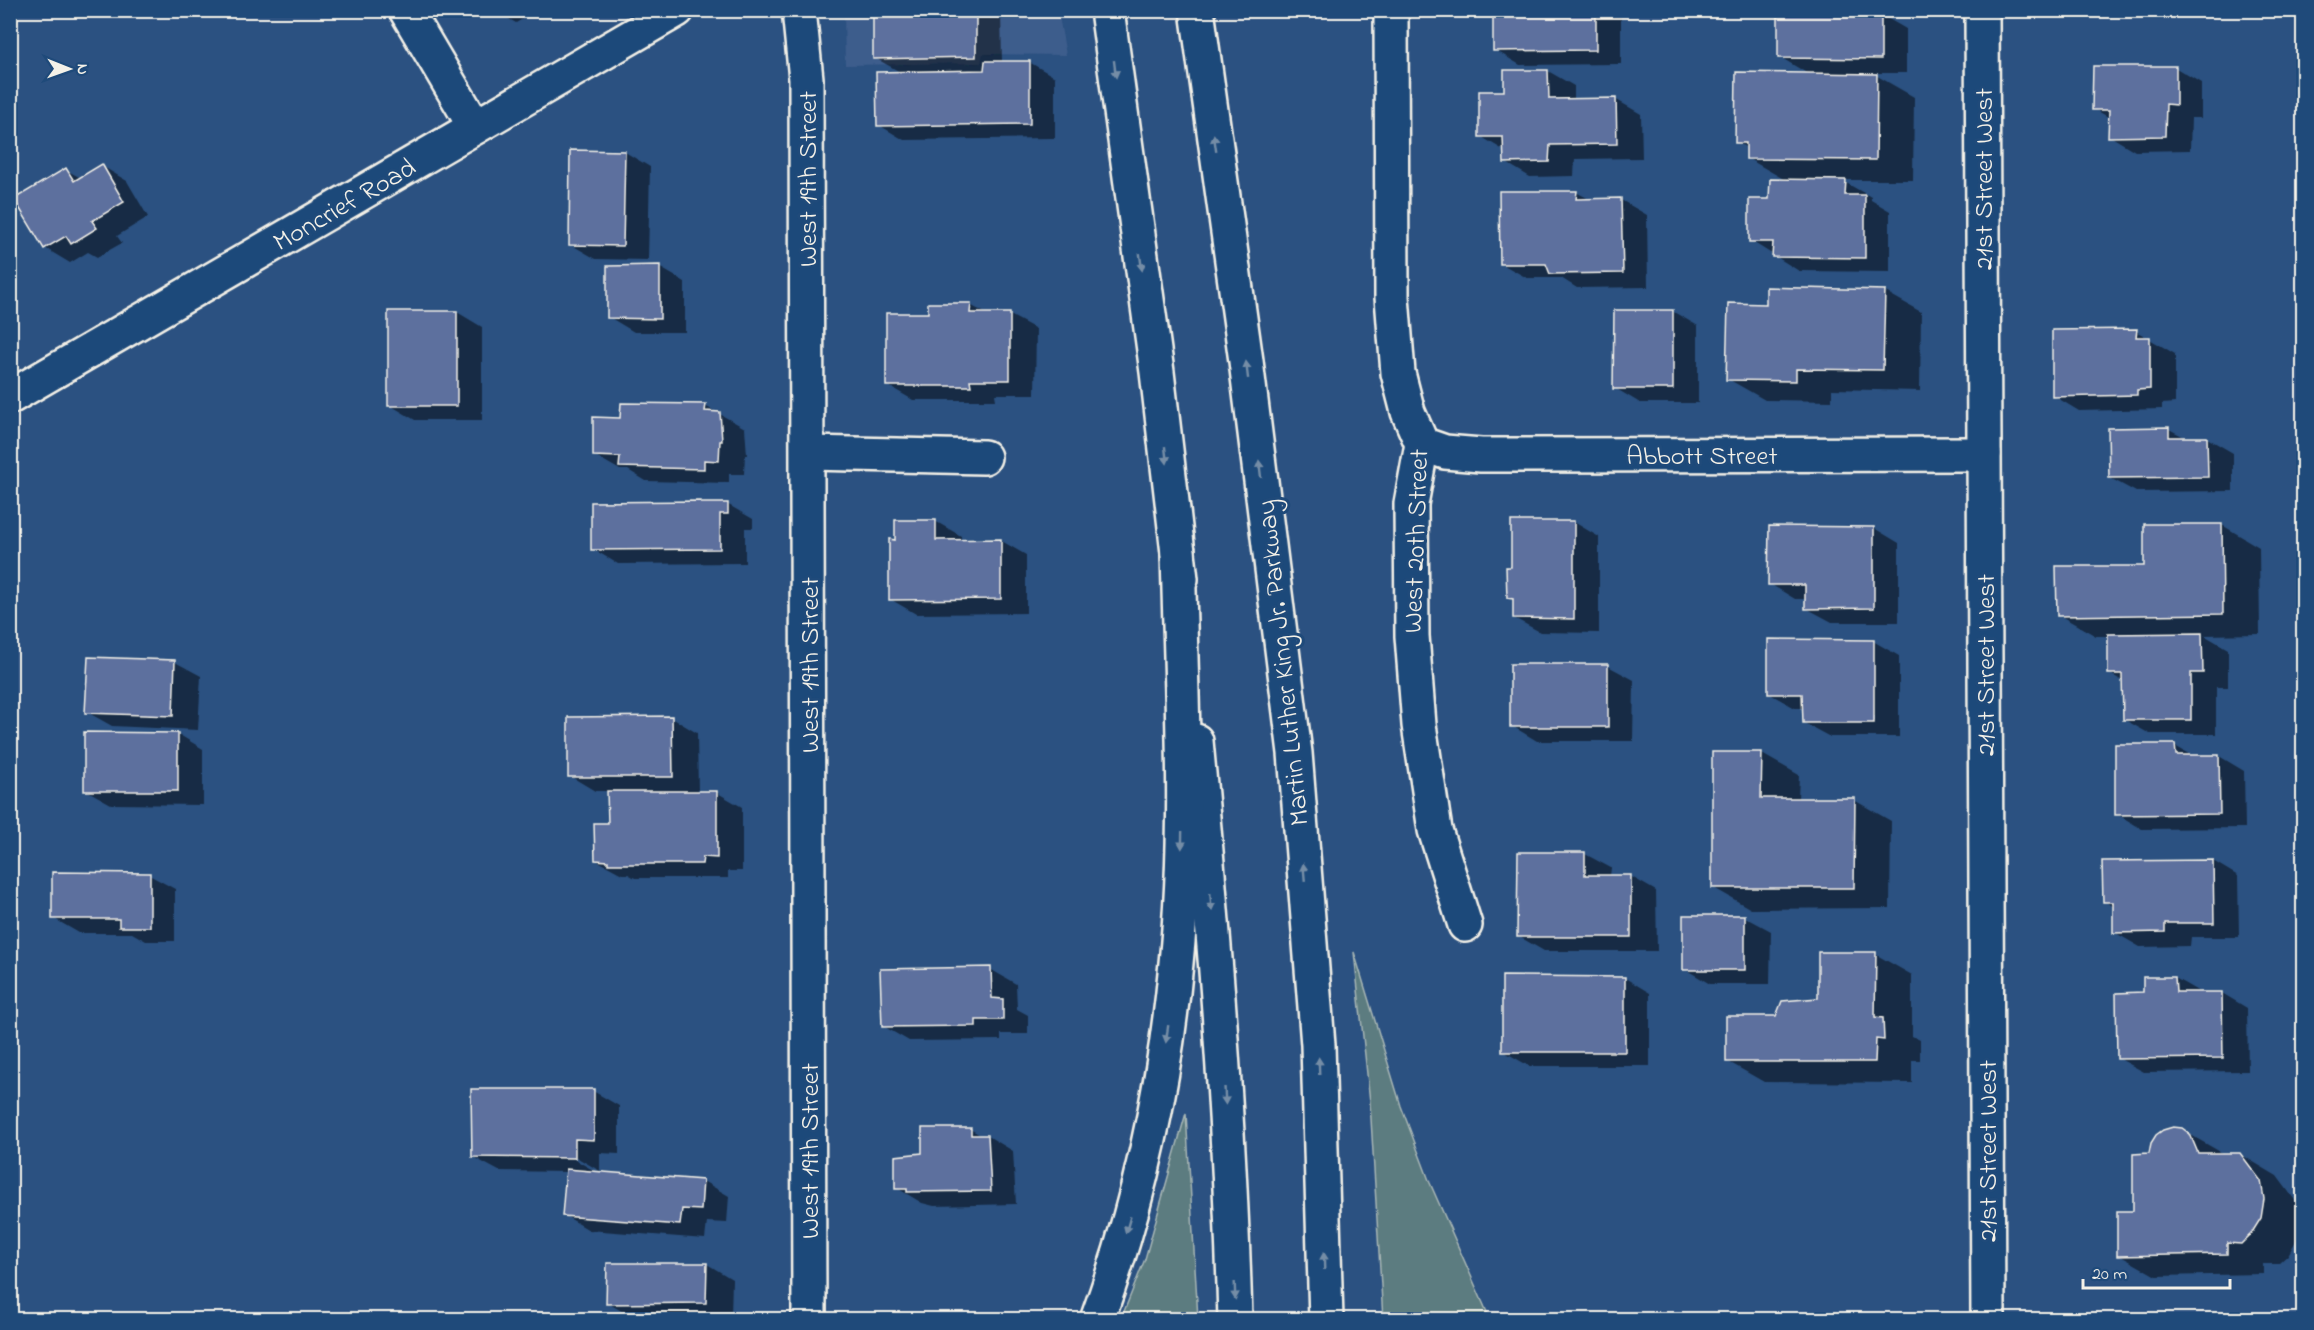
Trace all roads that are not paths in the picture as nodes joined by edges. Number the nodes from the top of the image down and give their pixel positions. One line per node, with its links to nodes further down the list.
1 (406, 10): 8 (main road)
2 (677, 10): 8 (main road, Moncrief Road)
3 (800, 10): 11 (main road, West 19th Street)
4 (1107, 10): 14 (main road, one-way to 14)
5 (1197, 10): 19 (main road, Martin Luther King Jr. Parkway, one-way to 5)
6 (1391, 10): 10 (main road, West 20th Street)
7 (1982, 10): 12 (main road, 21st Street West)
8 (475, 127): 9 (main road, Moncrief Road)
9 (10, 397)
10 (1422, 444): 12 (main road, Abbott Street); 15 (main road, West 20th Street)
11 (808, 453): 13 (main road); 16 (main road, West 19th Street)
12 (1984, 454): 20 (main road, 21st Street West)
13 (984, 457)
14 (1178, 551): 17 (main road, one-way to 17); 18 (main road, one-way to 18)
15 (1465, 924)
16 (809, 1320)
17 (1097, 1320)
18 (1235, 1320)
19 (1326, 1320)
20 (1988, 1320)

